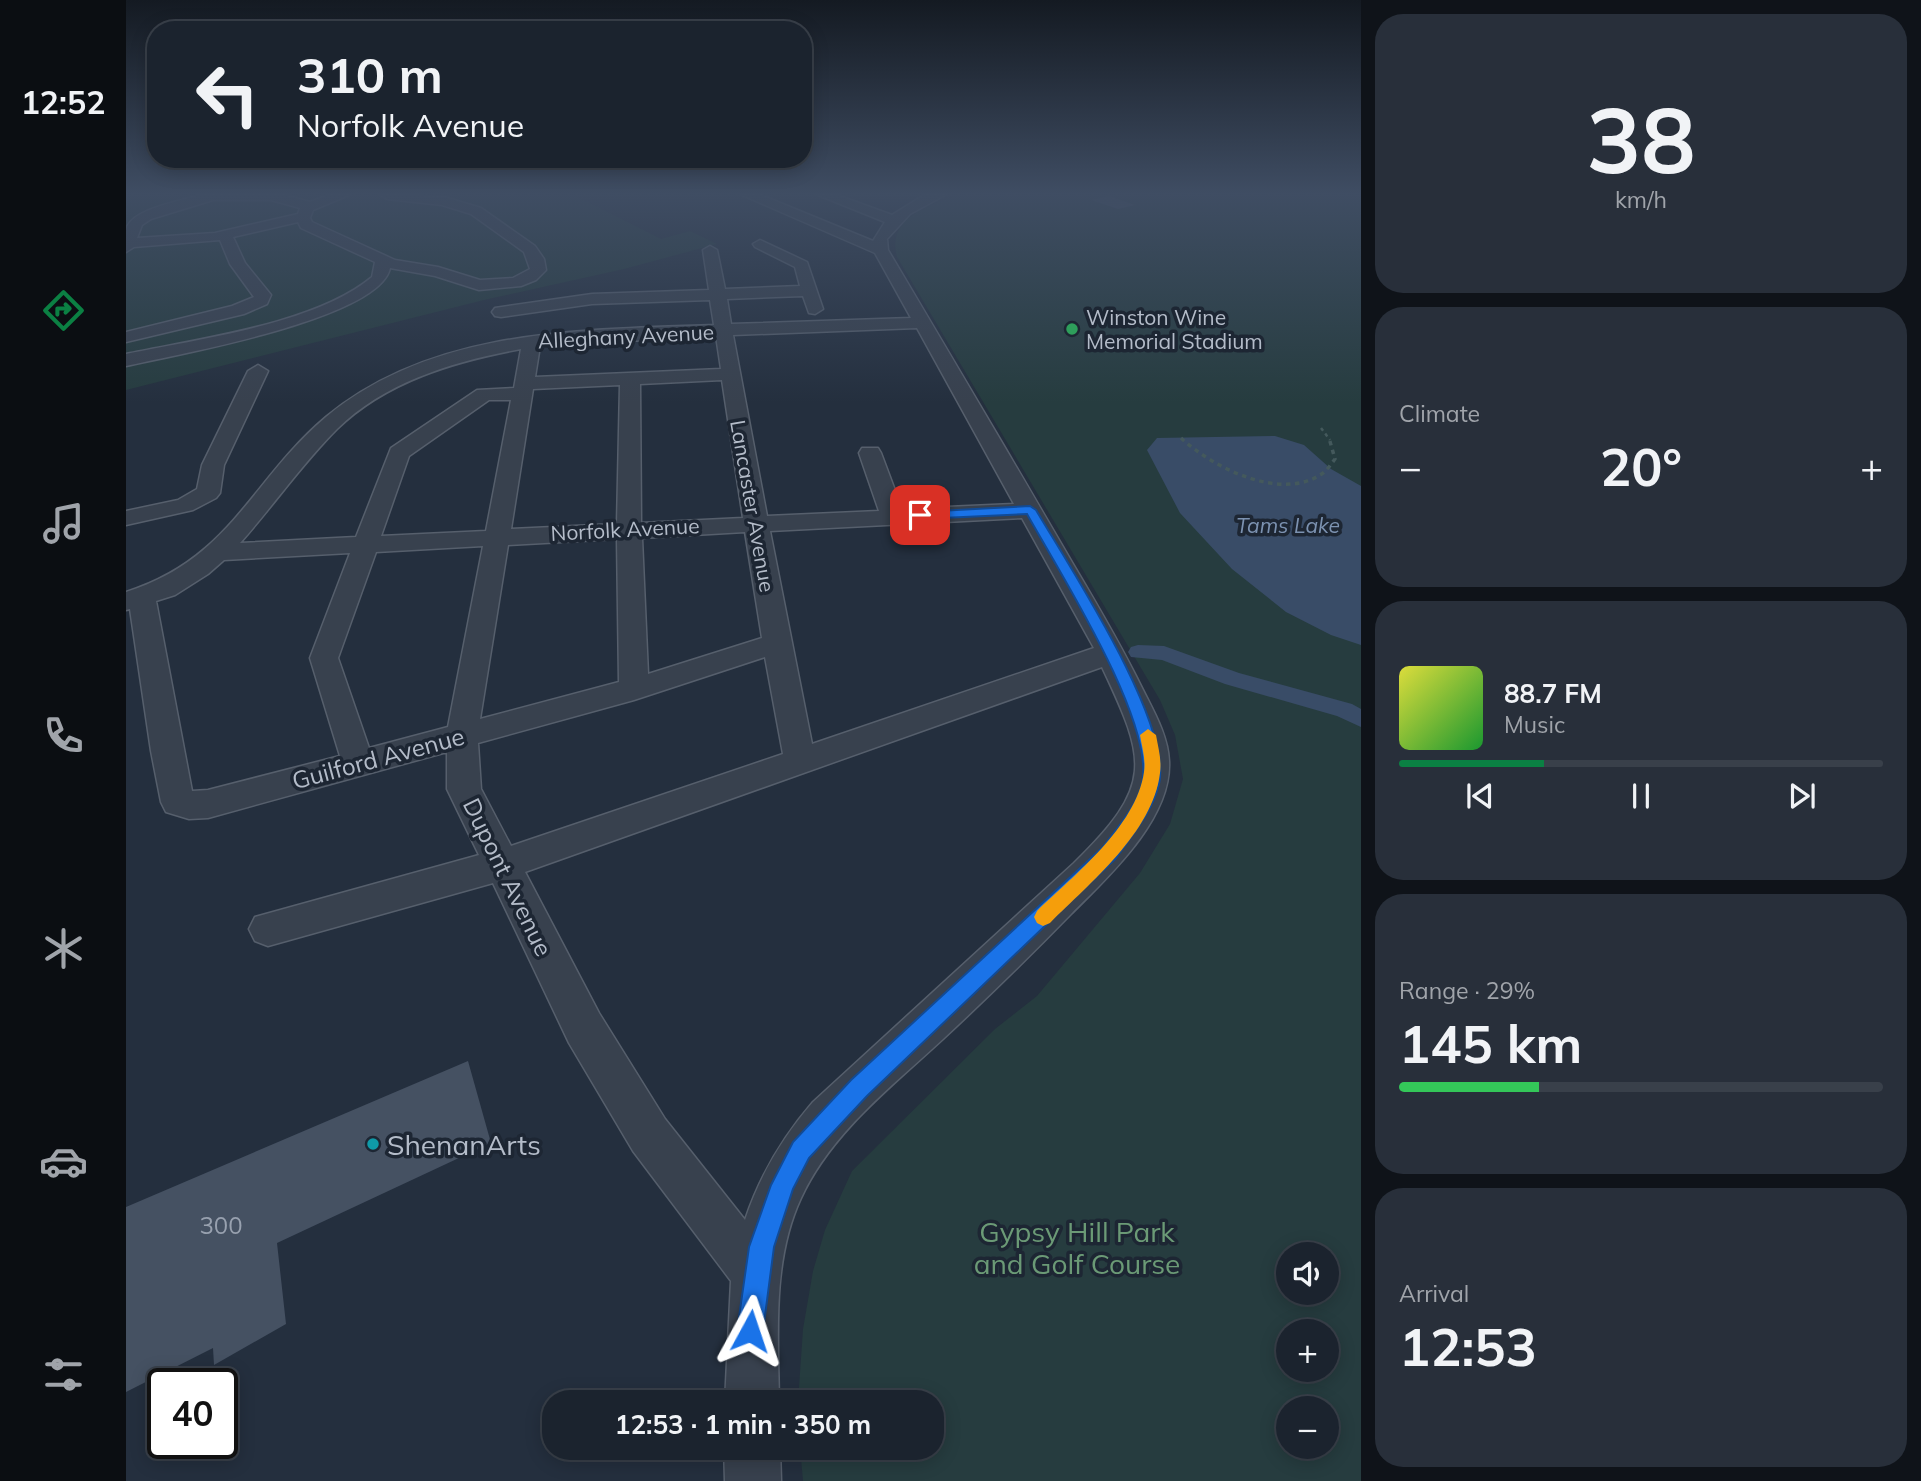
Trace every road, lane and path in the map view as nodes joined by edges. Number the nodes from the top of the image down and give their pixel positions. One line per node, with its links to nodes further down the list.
1 (238, 264): 13 (street)
2 (383, 264): 15 (street)
3 (396, 264): 4 (street)
4 (537, 264)
5 (712, 264): 9 (street, Lancaster Avenue)
6 (800, 264): 8 (street)
7 (899, 264): 10 (street)
8 (810, 291): 9 (street); 11 (street)
9 (717, 293): 12 (street, Lancaster Avenue); 14 (street, Dupont Avenue)
10 (924, 323): 11 (street, Alleghany Avenue); 23 (street)
11 (821, 326): 12 (street, Alleghany Avenue)
12 (722, 330): 14 (street, Alleghany Avenue); 17 (street, Lancaster Avenue)
13 (126, 337)
14 (522, 342): 19 (street, Dupont Avenue); 30 (street, Alleghany Avenue)
15 (126, 360)
16 (258, 371): 25 (street)
17 (731, 374): 18 (street); 26 (street, Lancaster Avenue)
18 (630, 379): 19 (street); 27 (street)
19 (525, 389): 28 (street, Dupont Avenue); 29 (street)
20 (1321, 428): 21 (path)
21 (1181, 438)
22 (870, 453): 24 (street)
23 (1030, 510): 24 (street, Norfolk Avenue); 33 (street)
24 (893, 517): 26 (street, Norfolk Avenue)
25 (126, 518)
26 (758, 523): 27 (street, Norfolk Avenue); 32 (street, Lancaster Avenue)
27 (629, 529): 28 (street, Norfolk Avenue); 34 (street)
28 (499, 536): 29 (street, Norfolk Avenue); 35 (street, Dupont Avenue)
29 (366, 543): 30 (street, Norfolk Avenue); 37 (street)
30 (221, 552): 31 (street, Alleghany Avenue)
31 (134, 600): 37 (street, Guilford Avenue)
32 (775, 643): 34 (street, Guilford Avenue); 36 (street, Lancaster Avenue)
33 (1111, 653): 36 (street); 40 (street)
34 (634, 689): 35 (street, Guilford Avenue)
35 (462, 735): 37 (street, Guilford Avenue); 38 (street, Dupont Avenue)
36 (800, 761): 38 (street)
37 (358, 763)
38 (502, 865): 39 (street); 40 (street, Dupont Avenue)
39 (268, 929)
40 (756, 1273): 41 (street)
41 (752, 1390)

